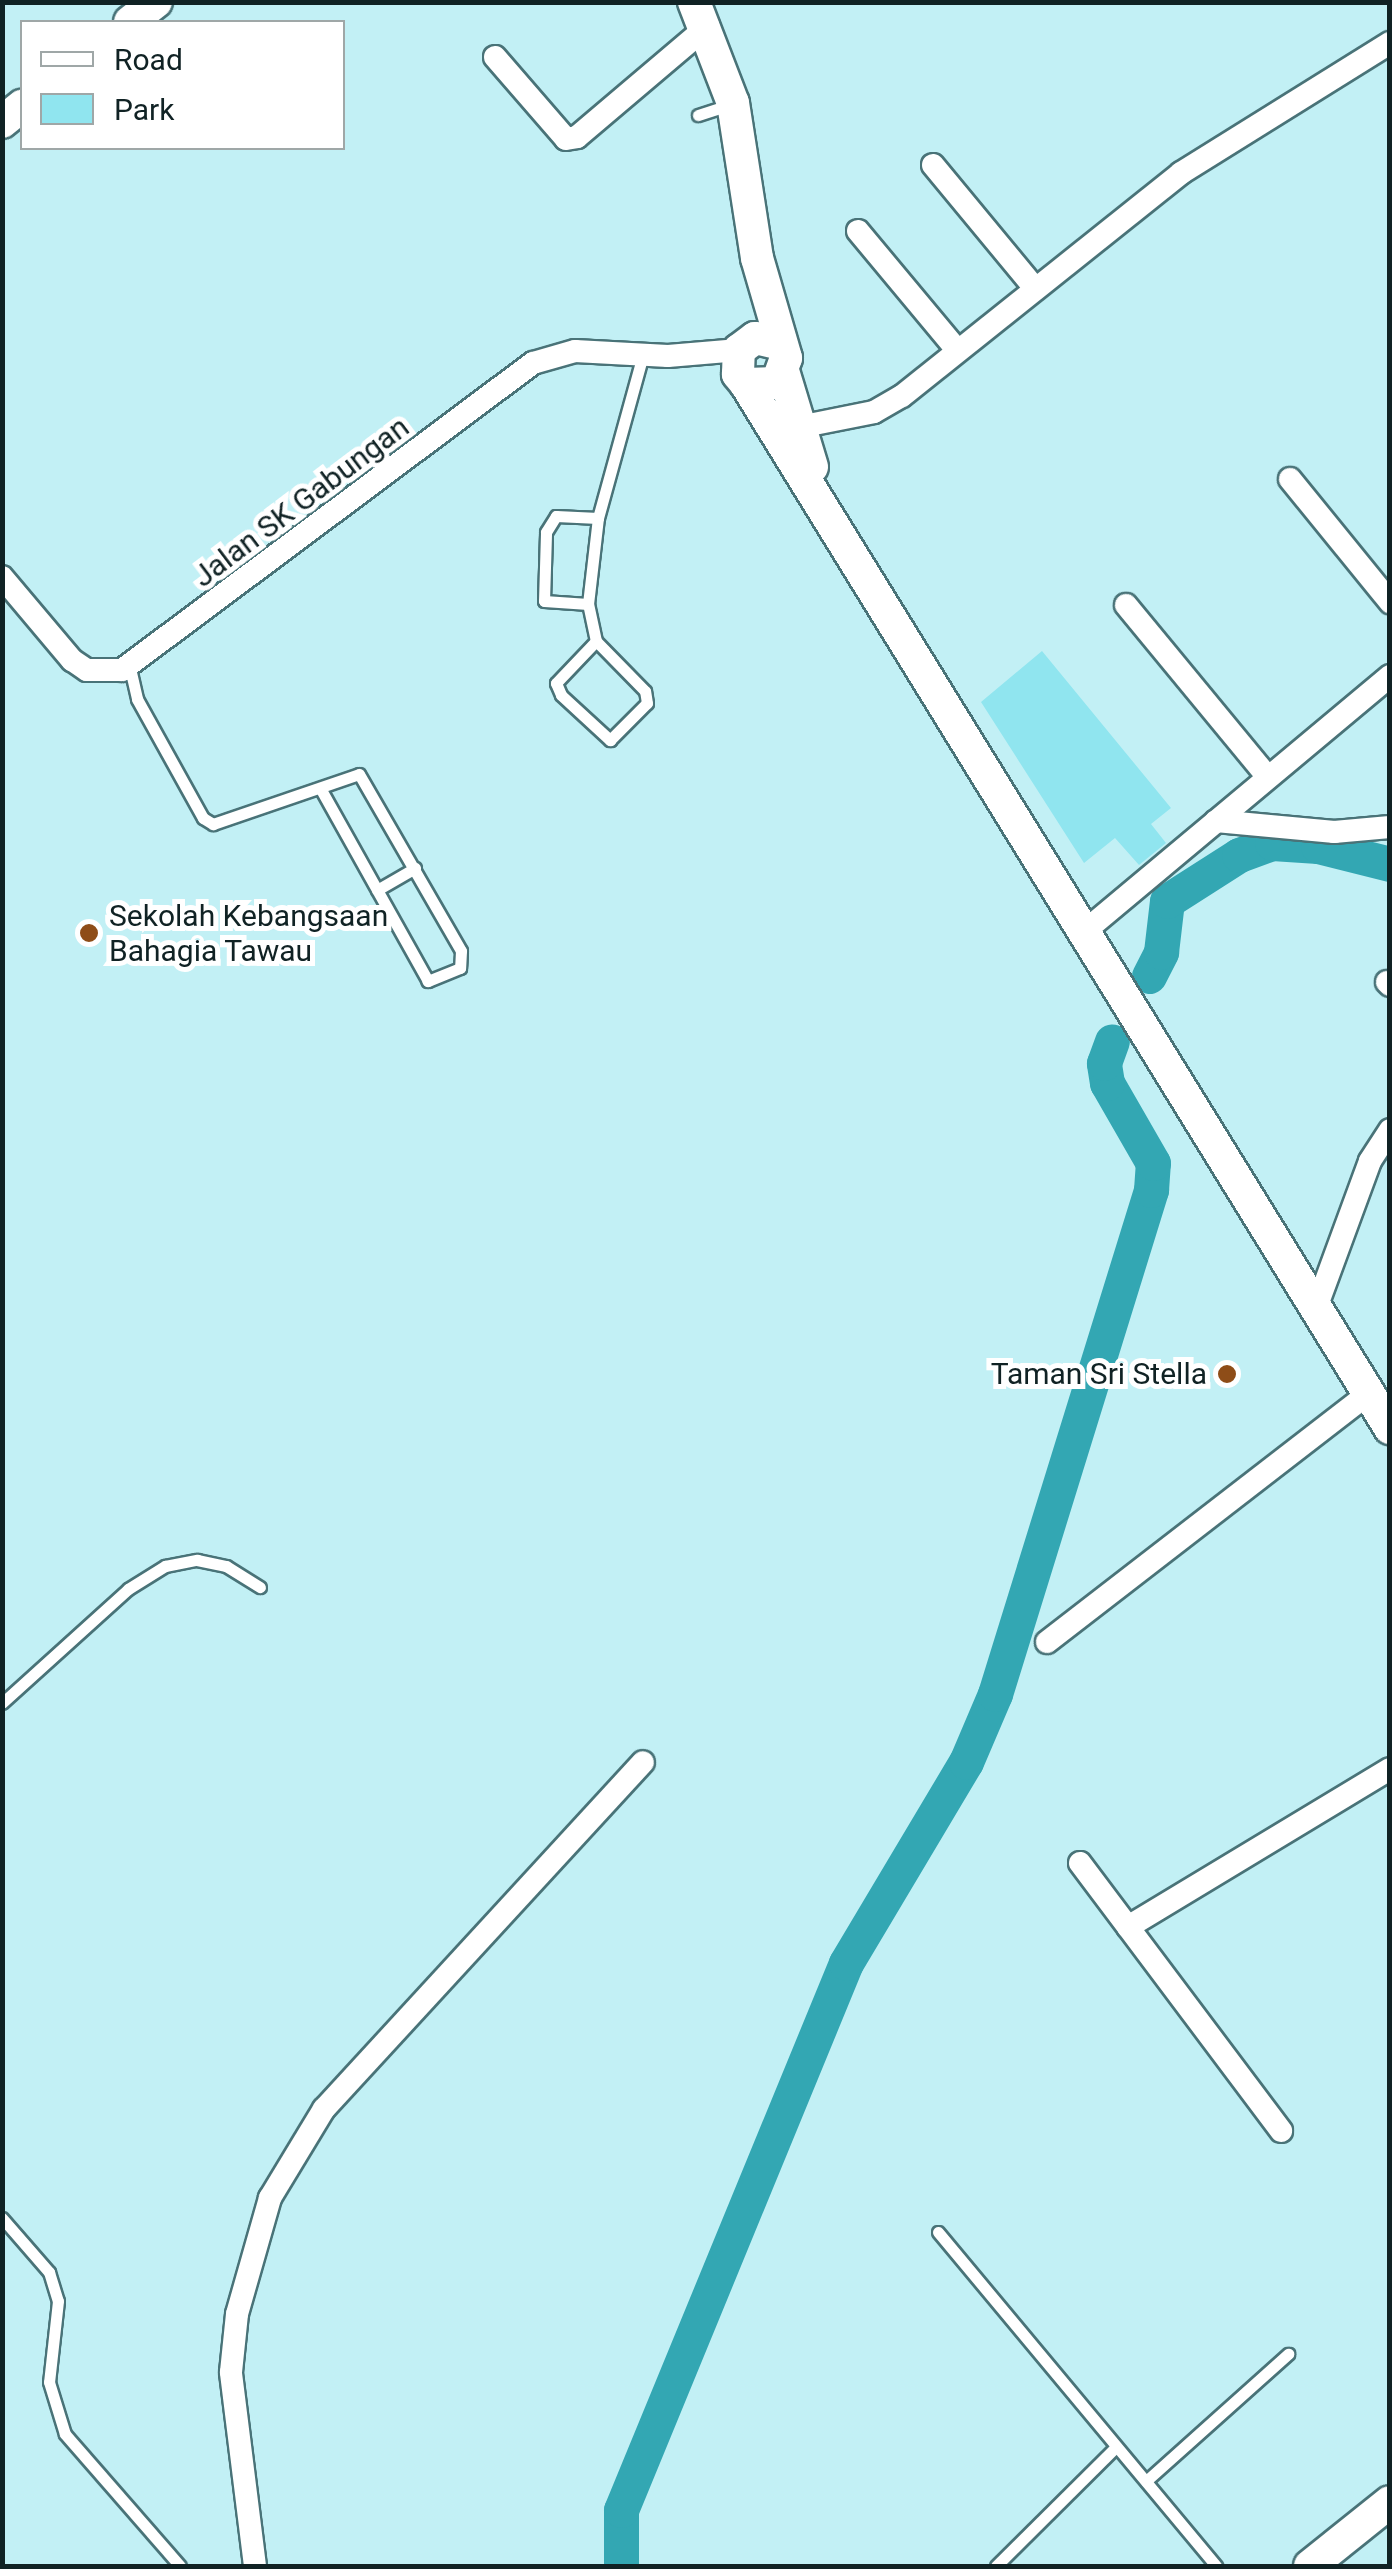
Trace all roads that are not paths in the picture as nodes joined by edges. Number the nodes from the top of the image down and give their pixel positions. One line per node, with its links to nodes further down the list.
1 (156, 2): 3 (street)
2 (701, 14): 5 (street); 6 (street)
3 (133, 20)
4 (1390, 44): 10 (street)
5 (495, 57)
6 (733, 104): 7 (lane); 13 (street)
7 (698, 115)
8 (932, 164): 10 (street)
9 (858, 231): 11 (street)
10 (1034, 287): 11 (street)
11 (957, 350): 14 (street)
12 (642, 355): 13 (street, Jalan SK Gabungan); 16 (lane); 23 (street, Jalan SK Gabungan)
13 (755, 362): 14 (street); 17 (street)
14 (799, 427): 17 (street)
15 (1290, 479): 19 (street)
16 (598, 518): 20 (lane); 20 (lane)
17 (830, 523): 31 (street)
18 (2, 577): 23 (street)
19 (1390, 602)
20 (588, 604): 22 (lane)
21 (1126, 605): 25 (street)
22 (596, 640): 22 (lane)
23 (126, 669): 26 (lane)
24 (1390, 676): 25 (street)
25 (1268, 778): 27 (street)
26 (320, 788): 29 (lane); 30 (lane)
27 (1216, 821): 28 (street); 31 (street)
28 (1390, 828)
29 (415, 868): 30 (lane); 30 (lane)
30 (377, 890)
31 (1086, 932): 33 (street)
32 (1390, 1130): 33 (street)
33 (1316, 1308): 34 (street)
34 (1368, 1394): 35 (street); 37 (street)
35 (1390, 1428)
36 (260, 1588): 38 (lane)
37 (1046, 1642)
38 (2, 1704)
39 (643, 1762): 51 (street)
40 (1390, 1769): 42 (street)
41 (1080, 1863): 42 (street)
42 (1128, 1927): 43 (street)
43 (1281, 2132)
44 (2, 2218): 50 (lane)
45 (938, 2232): 47 (lane)
46 (1288, 2354): 48 (lane)
47 (1116, 2447): 48 (lane); 52 (lane)
48 (1146, 2481): 53 (lane)
49 (1389, 2504): 54 (street)
50 (180, 2566)
51 (255, 2566)
52 (996, 2566)
53 (1216, 2566)
54 (1310, 2566)

